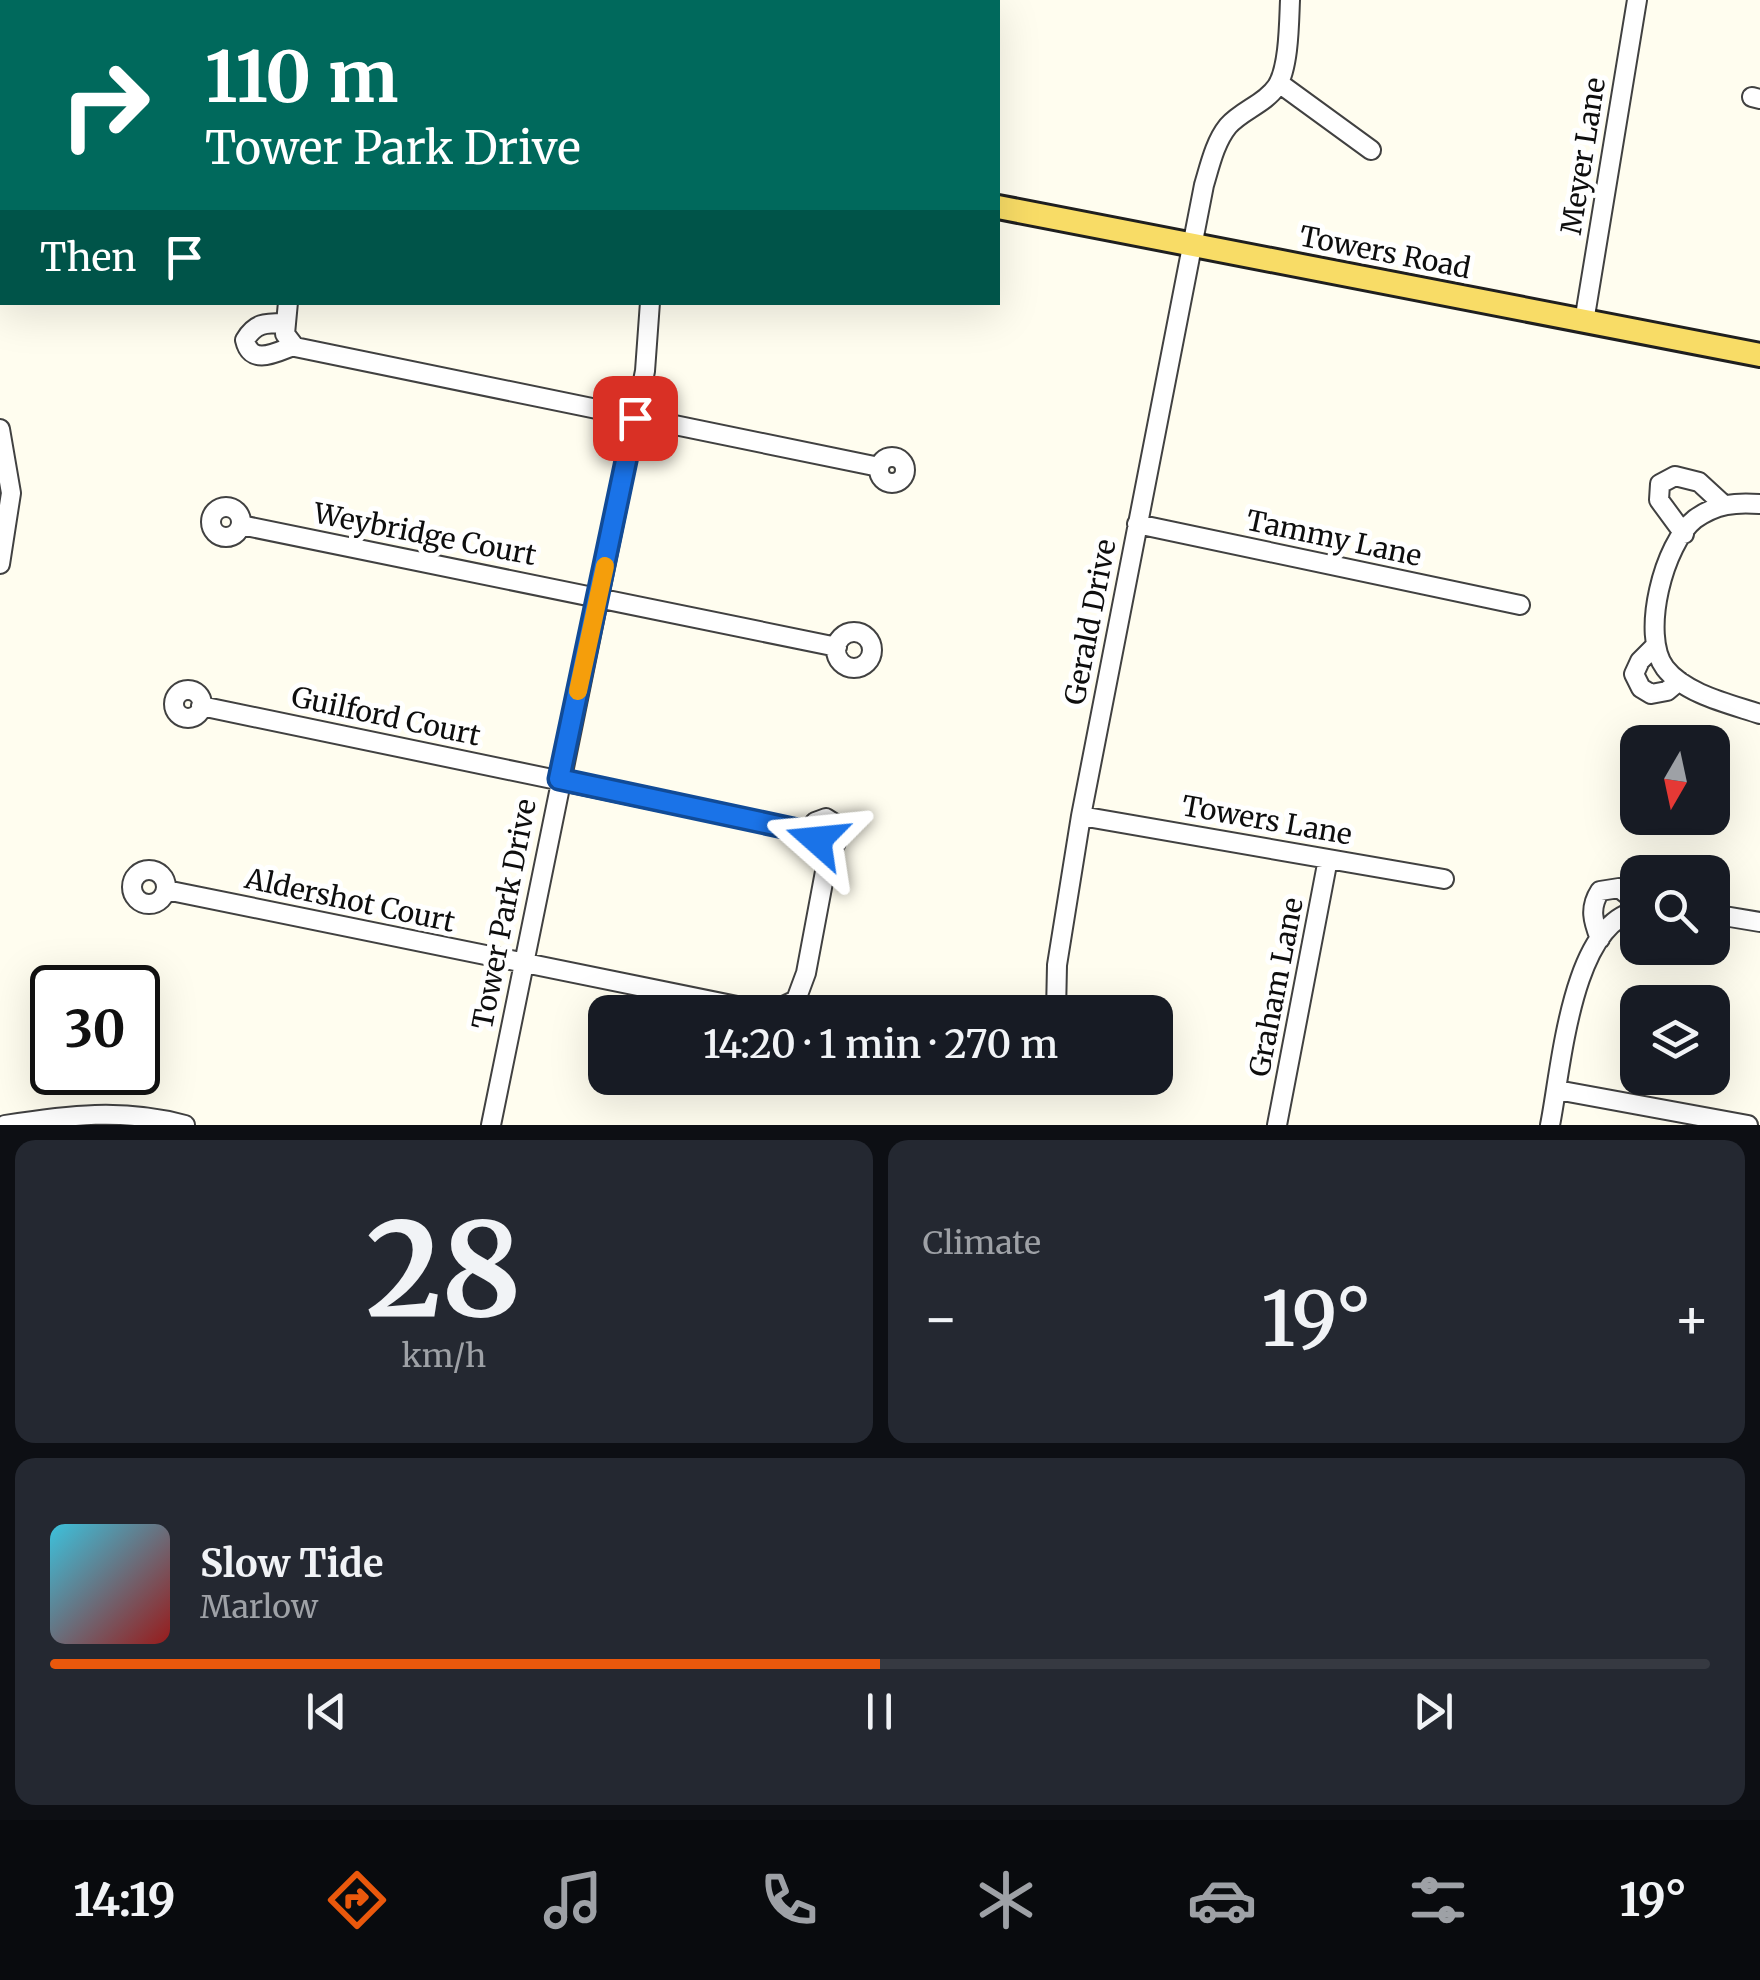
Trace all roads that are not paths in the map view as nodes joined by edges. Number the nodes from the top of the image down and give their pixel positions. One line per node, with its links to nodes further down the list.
1 (1290, 0): 3 (street)
2 (1637, 0): 9 (street, Meyer Lane)
3 (1279, 84): 4 (street); 6 (street, Gerald Drive)
4 (1371, 150)
5 (1000, 207): 6 (main road, Towers Road)
6 (1192, 244): 9 (main road, Towers Road); 18 (street, Gerald Drive)
7 (287, 305): 10 (street)
8 (650, 305): 13 (street, Tower Park Drive)
9 (1584, 322): 12 (main road, Towers Road)
10 (284, 324): 11 (street); 11 (street)
11 (293, 346): 13 (street)
12 (1760, 355)
13 (635, 418): 15 (street); 22 (street, Tower Park Drive)
14 (0, 429): 21 (street)
15 (879, 467)
16 (1760, 504): 17 (street)
17 (1724, 505): 20 (street); 20 (street)
18 (1137, 524): 23 (street, Tammy Lane); 30 (street, Gerald Drive)
19 (241, 525): 22 (street, Weybridge Court)
20 (1684, 534): 24 (street)
21 (0, 564)
22 (598, 598): 25 (street, Weybridge Court); 29 (street, Tower Park Drive)
23 (1520, 605)
24 (1656, 646): 26 (street); 26 (street)
25 (836, 647)
26 (1679, 681): 28 (street)
27 (201, 706): 29 (street, Guilford Court)
28 (1760, 714)
29 (559, 779): 39 (street, Tower Park Drive); 41 (street, Guilford Court)
30 (1081, 816): 31 (street, Towers Lane); 42 (street, Gerald Drive)
31 (1328, 859): 32 (street, Towers Lane); 47 (street, Graham Lane)
32 (1444, 879)
33 (1620, 889): 38 (street)
34 (166, 890): 39 (street, Aldershot Court)
35 (1730, 917): 37 (street)
36 (1620, 918): 38 (street)
37 (1760, 922)
38 (1600, 939): 43 (street)
39 (523, 963): 40 (street, Aldershot Court); 46 (street, Tower Park Drive)
40 (684, 995)
41 (800, 995)
42 (1056, 995)
43 (1558, 1090): 48 (street); 49 (street)
44 (5, 1125): 45 (street)
45 (185, 1125)
46 (490, 1125)
47 (1276, 1125)
48 (1550, 1125)
49 (1748, 1125)

